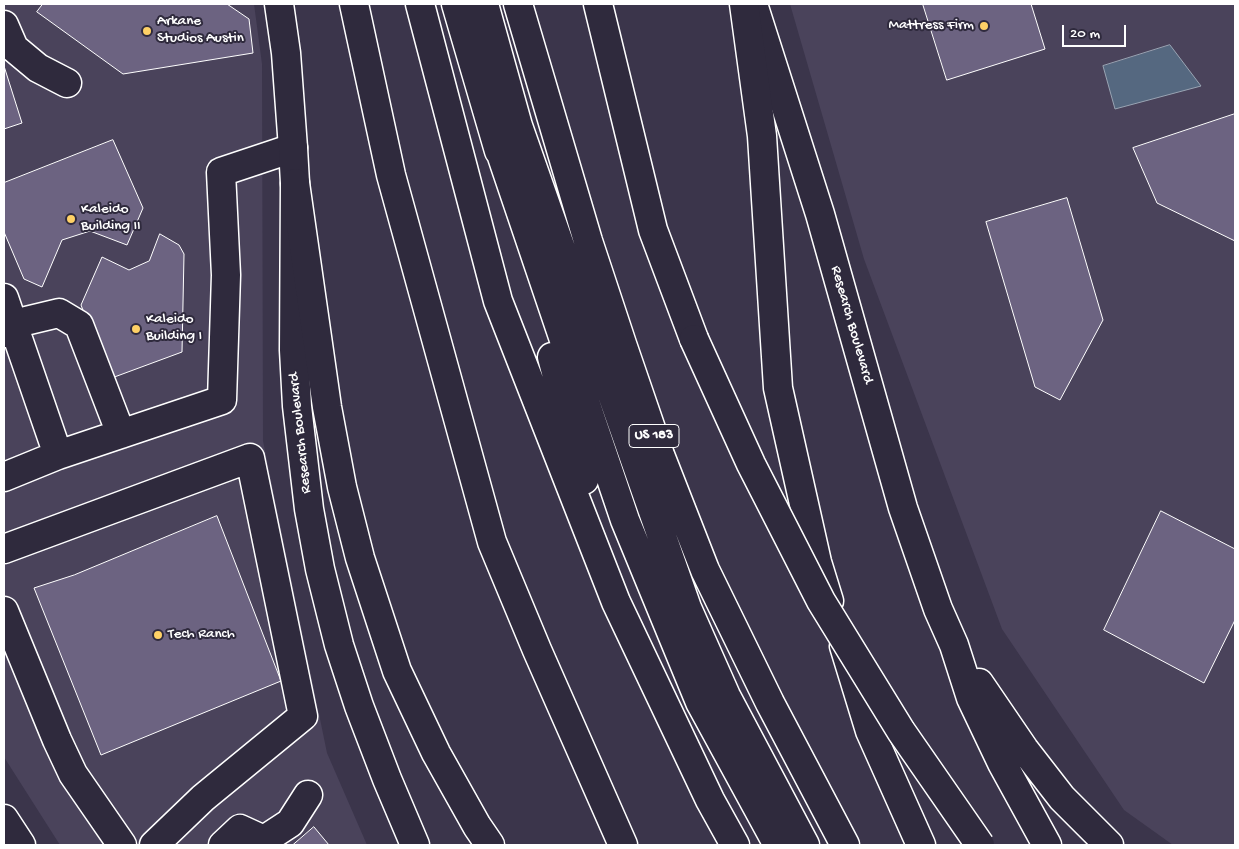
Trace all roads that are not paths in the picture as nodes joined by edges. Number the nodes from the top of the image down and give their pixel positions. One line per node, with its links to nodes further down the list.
1 (279, 4): 13 (main road, Research Boulevard)
2 (354, 4): 34 (main road)
3 (420, 4): 22 (main road)
4 (456, 4): 12 (main road)
5 (484, 4): 12 (main road)
6 (518, 4): 19 (main road, US 183)
7 (598, 4): 40 (main road, bridge)
8 (744, 4): 39 (main road)
9 (753, 4): 24 (main road, Research Boulevard)
10 (4, 25): 11 (main road)
11 (67, 83)
12 (506, 130): 19 (main road); 22 (main road); 25 (main road)
13 (293, 148): 14 (main road, Research Boulevard); 17 (main road)
14 (295, 183): 32 (main road, Research Boulevard); 33 (main road)
15 (4, 298): 16 (main road)
16 (8, 329): 17 (main road); 18 (main road)
17 (122, 434): 18 (main road)
18 (58, 455): 20 (main road)
19 (660, 455): 38 (main road, US 183)
20 (4, 476)
21 (4, 549): 30 (main road)
22 (616, 602): 35 (main road)
23 (4, 611): 29 (main road)
24 (954, 645): 41 (main road); 42 (main road)
25 (713, 699): 36 (main road); 37 (main road)
26 (308, 795): 31 (main road)
27 (4, 819): 28 (main road)
28 (21, 845)
29 (122, 845)
30 (154, 845)
31 (223, 845)
32 (415, 845)
33 (490, 845)
34 (623, 845)
35 (735, 845)
36 (778, 845)
37 (805, 845)
38 (845, 845)
39 (921, 845)
40 (980, 845)
41 (1047, 845)
42 (1109, 845)

